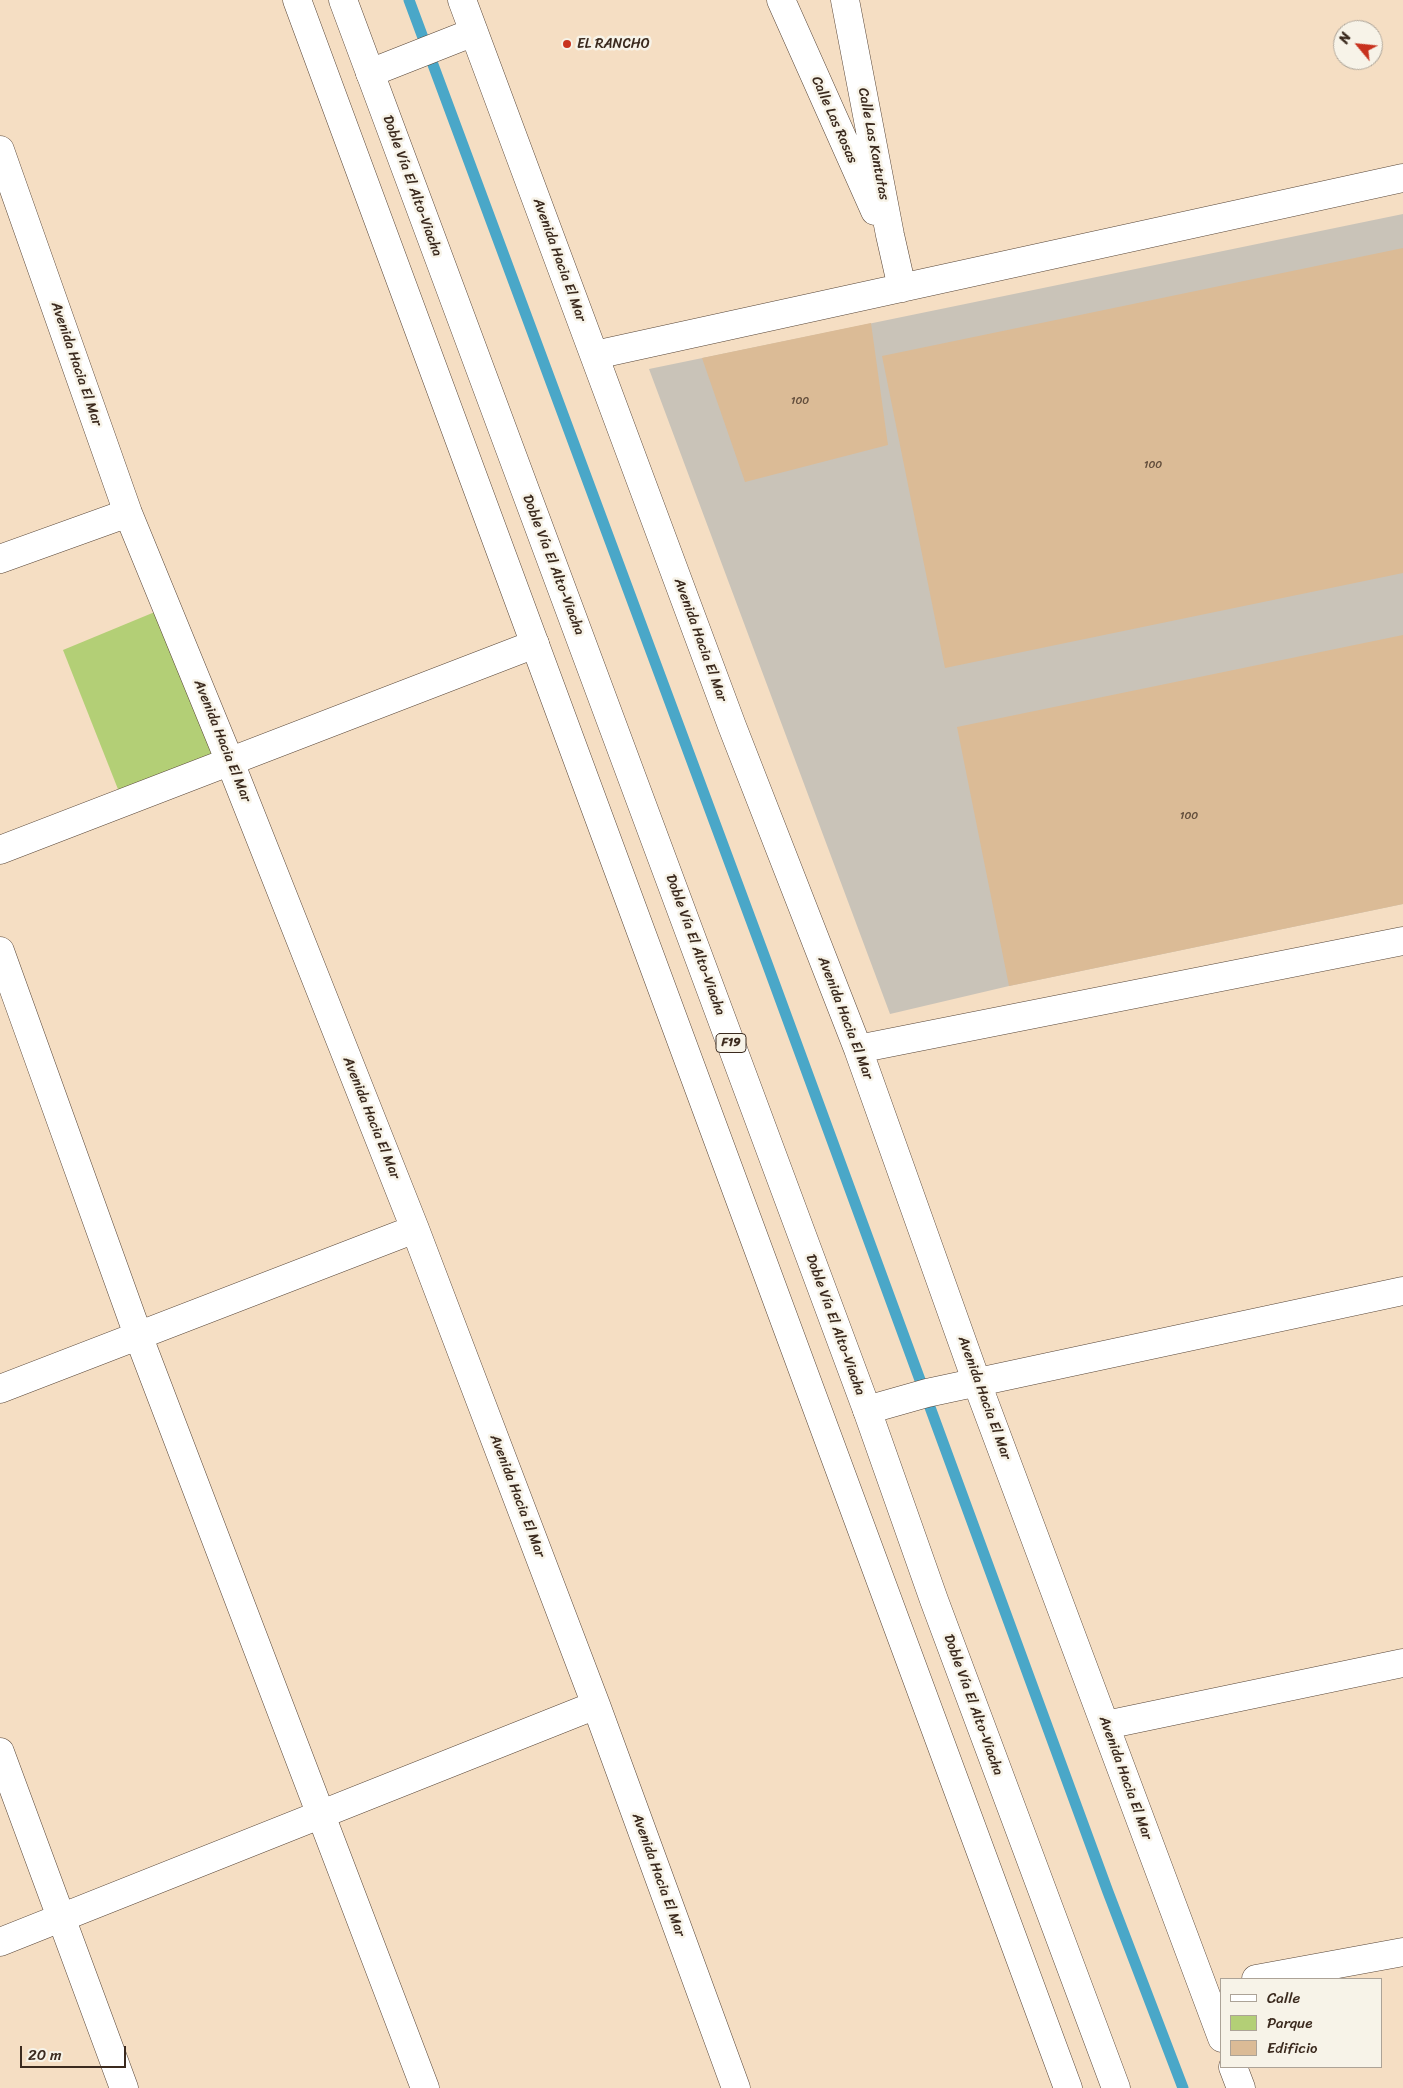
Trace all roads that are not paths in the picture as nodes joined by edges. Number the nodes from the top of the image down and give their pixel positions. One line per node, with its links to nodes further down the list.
1 (297, 0): 15 (main road)
2 (343, 0): 7 (main road, Doble Vía El Alto-Viacha / F19)
3 (462, 0): 6 (main road, Avenida Hacia El Mar)
4 (781, 0): 10 (main road, Calle Las Rosas)
5 (845, 0): 10 (main road, Calle Las Kantutas)
6 (474, 32): 7 (main road); 12 (main road, Avenida Hacia El Mar)
7 (370, 73): 26 (main road, Doble Vía El Alto-Viacha / F19)
8 (0, 150): 13 (main road, Avenida Hacia El Mar)
9 (1403, 178): 11 (main road)
10 (890, 235): 11 (main road, Calle Las Kantutas)
11 (902, 288): 12 (main road)
12 (595, 355): 20 (main road, Avenida Hacia El Mar)
13 (128, 513): 14 (main road); 16 (main road, Avenida Hacia El Mar)
14 (0, 559)
15 (535, 644): 16 (main road); 42 (main road)
16 (230, 762): 17 (main road); 21 (main road, Avenida Hacia El Mar)
17 (0, 850)
18 (1403, 941): 20 (main road)
19 (0, 950): 23 (main road)
20 (858, 1049): 24 (main road, Avenida Hacia El Mar)
21 (415, 1229): 23 (main road); 28 (main road, Avenida Hacia El Mar)
22 (1403, 1291): 24 (main road)
23 (138, 1335): 25 (main road); 31 (main road)
24 (977, 1383): 26 (main road); 29 (main road, Avenida Hacia El Mar)
25 (0, 1389)
26 (877, 1407): 43 (main road, Doble Vía El Alto-Viacha / F19)
27 (1403, 1663): 29 (main road)
28 (596, 1704): 31 (main road); 41 (main road, Avenida Hacia El Mar)
29 (1106, 1725): 36 (main road, Avenida Hacia El Mar)
30 (0, 1752): 32 (main road)
31 (319, 1814): 32 (main road); 40 (main road)
32 (60, 1918): 33 (main road); 39 (main road)
33 (0, 1942)
34 (1403, 1952): 35 (main road)
35 (1261, 1978)
36 (1213, 1987): 37 (main road, Avenida Hacia El Mar)
37 (1220, 2027)
38 (1233, 2068): 44 (main road)
39 (124, 2088)
40 (425, 2088)
41 (736, 2088)
42 (1068, 2088)
43 (1116, 2088)
44 (1240, 2088)

